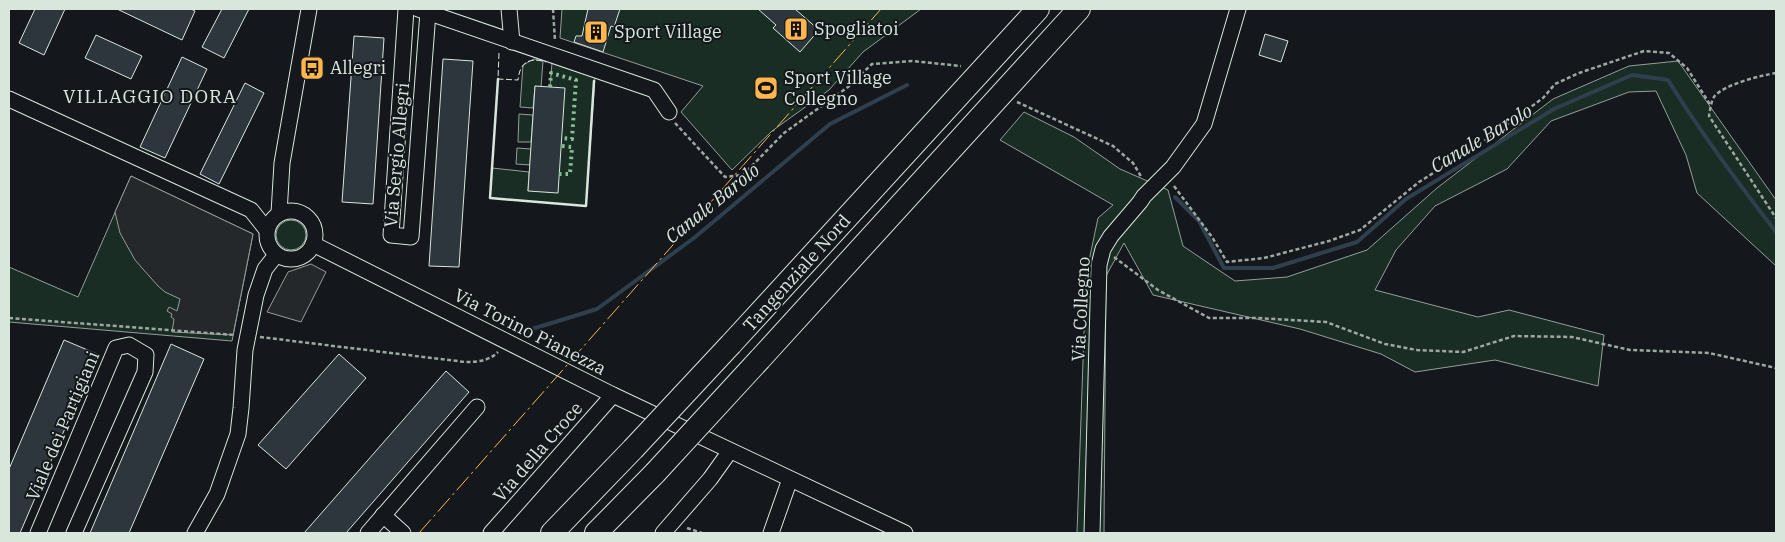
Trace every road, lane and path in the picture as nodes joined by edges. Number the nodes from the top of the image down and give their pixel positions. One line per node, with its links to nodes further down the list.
1 (309, 9): 19 (street)
2 (406, 9): 8 (street, Via Sergio Allegri)
3 (509, 9): 10 (street)
4 (553, 9): 11 (path)
5 (1038, 9): 40 (highway, Tangenziale Nord, bridge)
6 (1079, 9): 41 (highway, Tangenziale Nord, bridge)
7 (1238, 9): 18 (street, Via Collegno)
8 (423, 10): 9 (street, Via Sergio Allegri)
9 (461, 16): 10 (street, Via Sergio Allegri)
10 (512, 42): 11 (street, Via Sergio Allegri)
11 (556, 58): 17 (street, Via Sergio Allegri)
12 (961, 66): 17 (path)
13 (1776, 73): 16 (path)
14 (9, 99): 24 (street)
15 (1016, 102): 20 (path)
16 (1711, 106): 18 (path); 23 (path)
17 (669, 112)
18 (1163, 177): 20 (street, Via Collegno)
19 (281, 181): 21 (street); 22 (street)
20 (1150, 190): 26 (street, Via Collegno)
21 (296, 211): 22 (street); 25 (street)
22 (279, 213): 24 (street)
23 (1776, 218)
24 (266, 230): 27 (street)
25 (314, 244): 27 (street); 29 (street, Via Torino Pianezza)
26 (1103, 249): 28 (path); 45 (street, Via Collegno)
27 (276, 255): 36 (street)
28 (1776, 368)
29 (613, 395): 31 (street, Via Torino Pianezza); 39 (street, Via della Croce)
30 (478, 407): 33 (street)
31 (730, 452): 32 (street); 42 (street)
32 (790, 479): 43 (street); 44 (street)
33 (383, 516): 37 (street); 38 (street)
34 (38, 533): 35 (street, Viale dei Partigiani)
35 (74, 533)
36 (195, 533)
37 (368, 533)
38 (403, 533)
39 (491, 533)
40 (552, 533)
41 (596, 533)
42 (663, 533)
43 (772, 533)
44 (905, 533)
45 (1092, 533)

